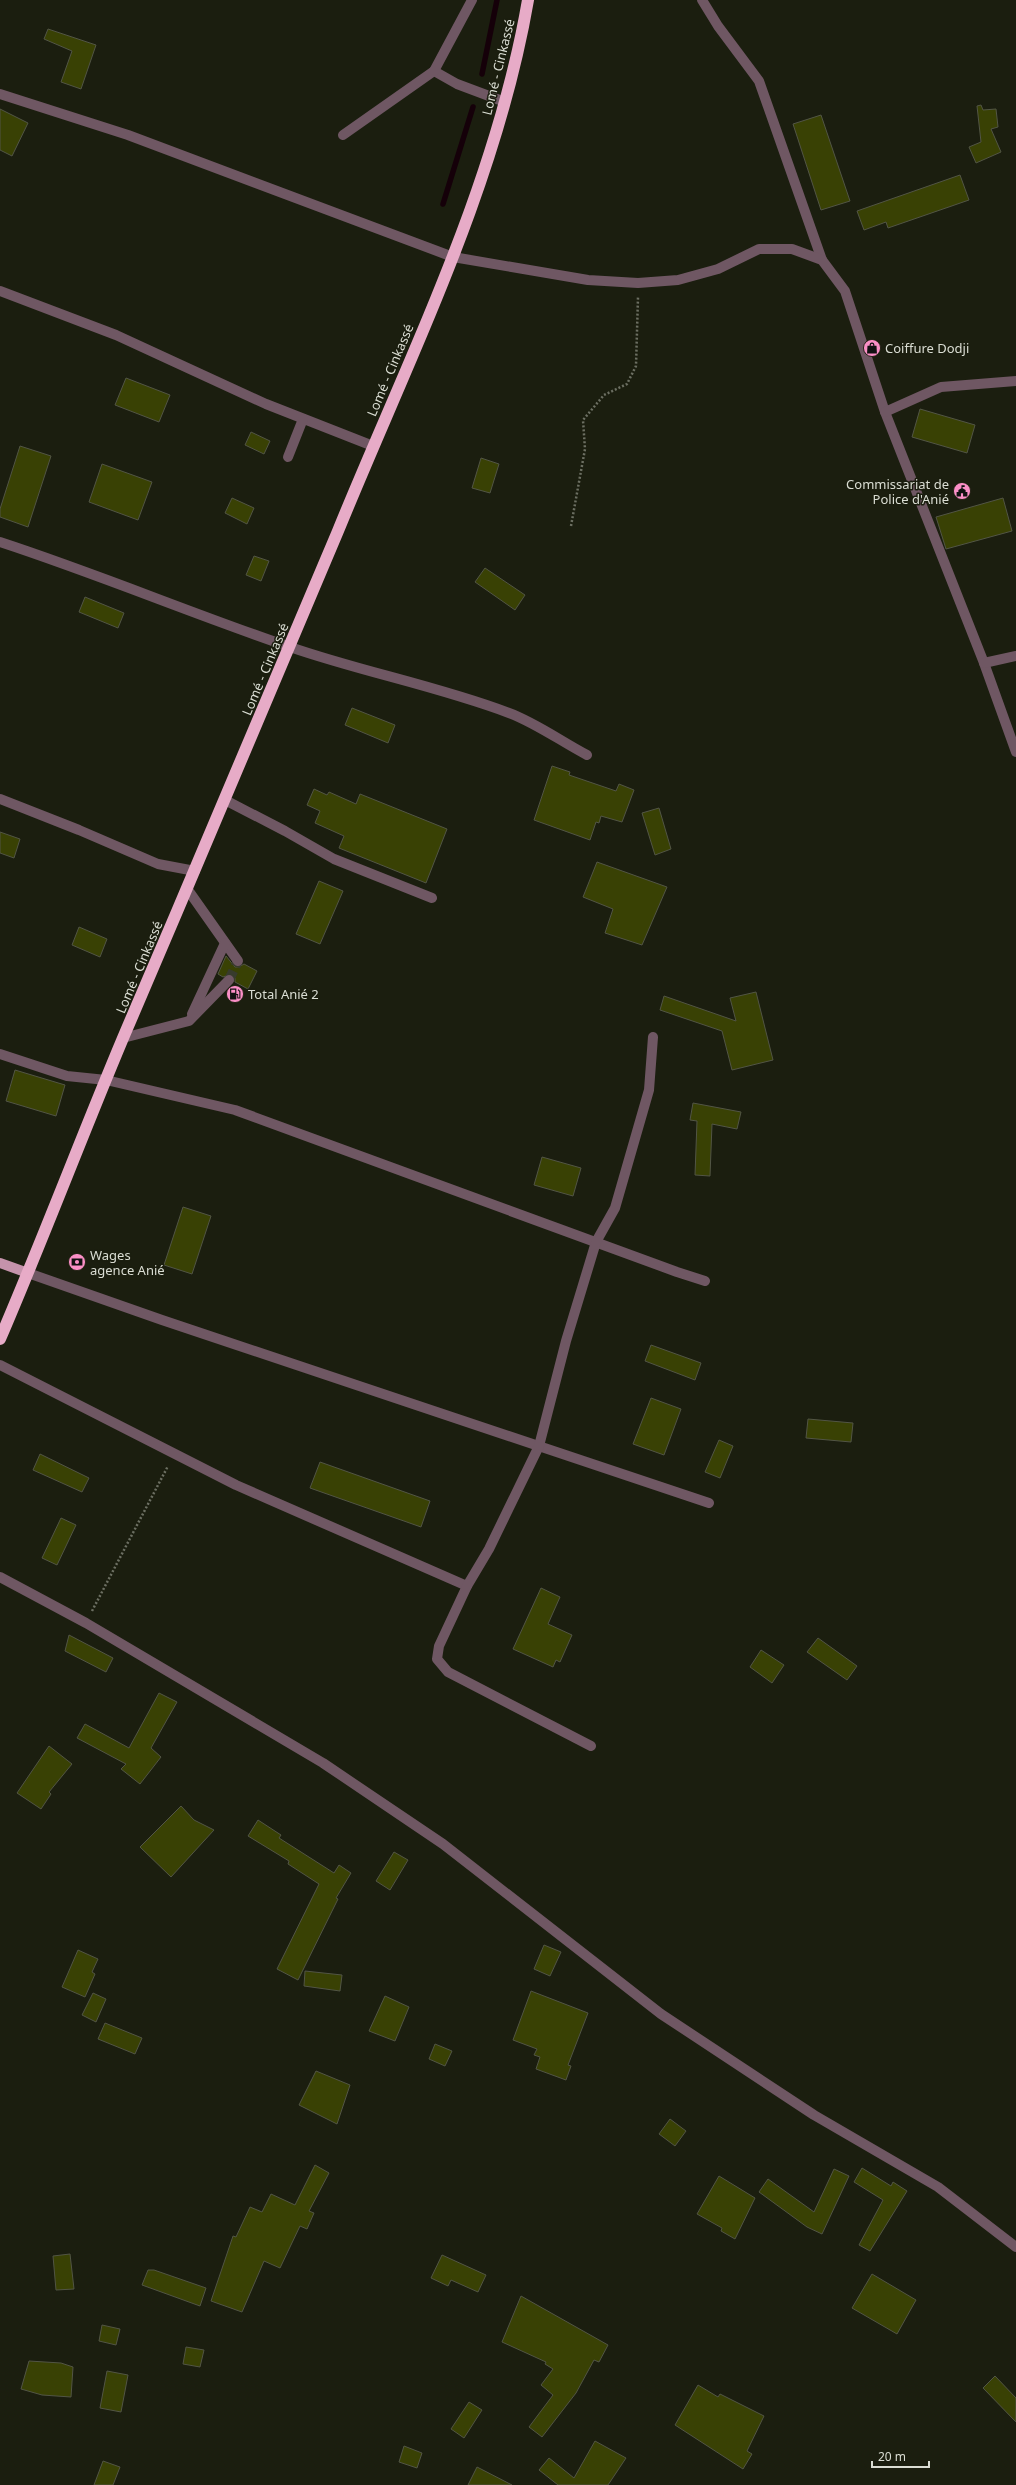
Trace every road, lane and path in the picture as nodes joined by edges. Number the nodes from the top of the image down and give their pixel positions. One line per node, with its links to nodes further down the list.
1 (472, 0): 4 (street)
2 (528, 0): 6 (highway, Lomé - Cinkassé)
3 (702, 0): 9 (street)
4 (434, 71): 6 (street); 7 (street)
5 (0, 94): 8 (street)
6 (505, 102): 8 (highway, Lomé - Cinkassé)
7 (343, 135)
8 (453, 257): 10 (street); 15 (highway, Lomé - Cinkassé)
9 (822, 260): 10 (street); 13 (street)
10 (638, 283): 17 (path)
11 (0, 292): 14 (street)
12 (1016, 381): 13 (street)
13 (885, 412): 21 (street)
14 (304, 419): 15 (street); 16 (street)
15 (373, 446): 19 (highway, Lomé - Cinkassé)
16 (288, 457)
17 (571, 526)
18 (0, 542): 19 (street)
19 (290, 647): 23 (street); 25 (highway, Lomé - Cinkassé)
20 (1016, 656): 21 (street)
21 (984, 663): 22 (street)
22 (1016, 752)
23 (587, 755)
24 (0, 800): 26 (street)
25 (225, 800): 26 (highway, Lomé - Cinkassé); 28 (street)
26 (195, 871): 27 (highway, Lomé - Cinkassé)
27 (188, 890): 29 (street); 34 (highway, Lomé - Cinkassé)
28 (432, 898)
29 (225, 943): 30 (street); 32 (street)
30 (238, 961)
31 (229, 980): 32 (street)
32 (189, 1021): 34 (street)
33 (653, 1037): 37 (street)
34 (123, 1038): 36 (highway, Lomé - Cinkassé)
35 (0, 1054): 36 (street)
36 (106, 1080): 37 (street); 39 (highway, Lomé - Cinkassé)
37 (596, 1242): 40 (street); 43 (street)
38 (0, 1263): 39 (main road)
39 (28, 1273): 41 (highway, Lomé - Cinkassé); 43 (street)
40 (705, 1281)
41 (0, 1339)
42 (0, 1365): 44 (street)
43 (539, 1446): 45 (street); 47 (street)
44 (174, 1454): 47 (street); 48 (path)
45 (709, 1503)
46 (0, 1577): 48 (street)
47 (467, 1586): 49 (street)
48 (86, 1623): 50 (street)
49 (591, 1746)
50 (1016, 2247)

